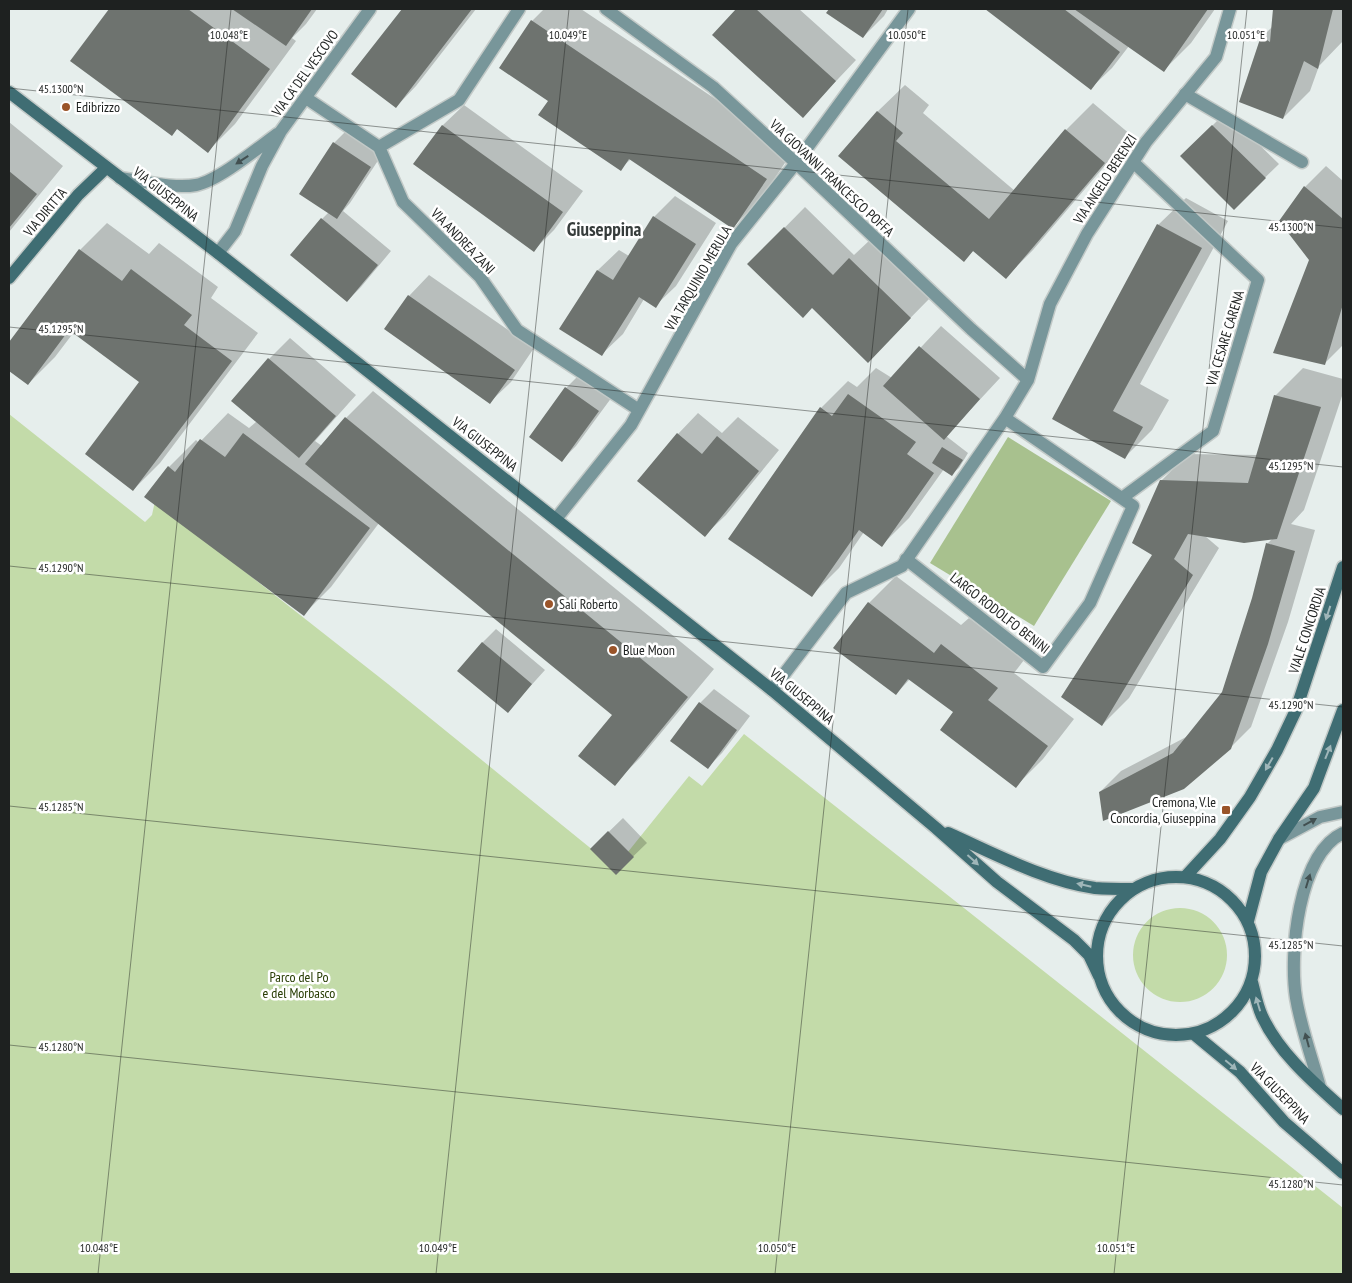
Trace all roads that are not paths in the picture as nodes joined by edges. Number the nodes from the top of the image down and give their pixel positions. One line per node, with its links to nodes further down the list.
1 (370, 9): 8 (street, VIA CA' DEL VESCOVO)
2 (519, 9): 10 (street)
3 (606, 9): 13 (street, VIA GIOVANNI FRANCESCO POFFA)
4 (910, 9): 13 (street, VIA TARQUINIO MERULA)
5 (1230, 9): 7 (street, VIA ANGELO BERENZI)
6 (9, 92): 14 (main road, VIA GIUSEPPINA)
7 (1185, 94): 11 (street, VIA ANGELO BERENZI); 12 (street)
8 (306, 98): 9 (street, VIA CA' DEL VESCOVO); 10 (street)
9 (282, 131): 15 (street, VIA CA' DEL VESCOVO, one-way to 15); 16 (street, VIA CA' DEL VESCOVO)
10 (379, 147): 19 (street, VIA ANDREA ZANI)
11 (1133, 162): 18 (street, VIA ANGELO BERENZI); 21 (street, VIA CESARE CARENA)
12 (1302, 162)
13 (796, 163): 18 (street, VIA GIOVANNI FRANCESCO POFFA); 19 (street, VIA TARQUINIO MERULA)
14 (106, 168): 15 (main road, VIA GIUSEPPINA); 17 (main road, VIA DIRITTA)
15 (120, 178): 16 (main road, VIA GIUSEPPINA)
16 (218, 253): 22 (main road, VIA GIUSEPPINA)
17 (9, 278)
18 (1028, 380): 20 (street)
19 (639, 410): 22 (street, VIA TARQUINIO MERULA)
20 (1005, 418): 21 (street); 23 (street)
21 (1122, 498): 23 (street, LARGO RODOLFO BENINI)
22 (556, 519): 25 (main road, VIA GIUSEPPINA)
23 (906, 559): 25 (street)
24 (1343, 567): 31 (main road, VIALE CONCORDIA, one-way to 31)
25 (772, 690): 28 (main road, VIA GIUSEPPINA)
26 (1343, 710): 30 (main road, one-way to 26)
27 (1343, 812): 30 (street, one-way to 27)
28 (936, 828): 32 (main road, VIA GIUSEPPINA, one-way to 28); 34 (main road, VIA GIUSEPPINA, one-way to 34)
29 (1343, 833): 37 (street, one-way to 29)
30 (1279, 839): 33 (main road)
31 (1185, 878): 32 (main road, VIA GIUSEPPINA); 33 (main road, VIA GIUSEPPINA)
32 (1133, 889): 34 (main road, VIA GIUSEPPINA)
33 (1248, 922): 35 (main road, VIA GIUSEPPINA)
34 (1099, 976): 36 (main road, VIA GIUSEPPINA)
35 (1252, 982): 36 (main road, VIA GIUSEPPINA); 37 (main road, VIA GIUSEPPINA, one-way to 35)
36 (1194, 1034): 39 (main road, VIA GIUSEPPINA, one-way to 39)
37 (1320, 1087): 38 (main road, VIA GIUSEPPINA)
38 (1343, 1109)
39 (1343, 1173)

